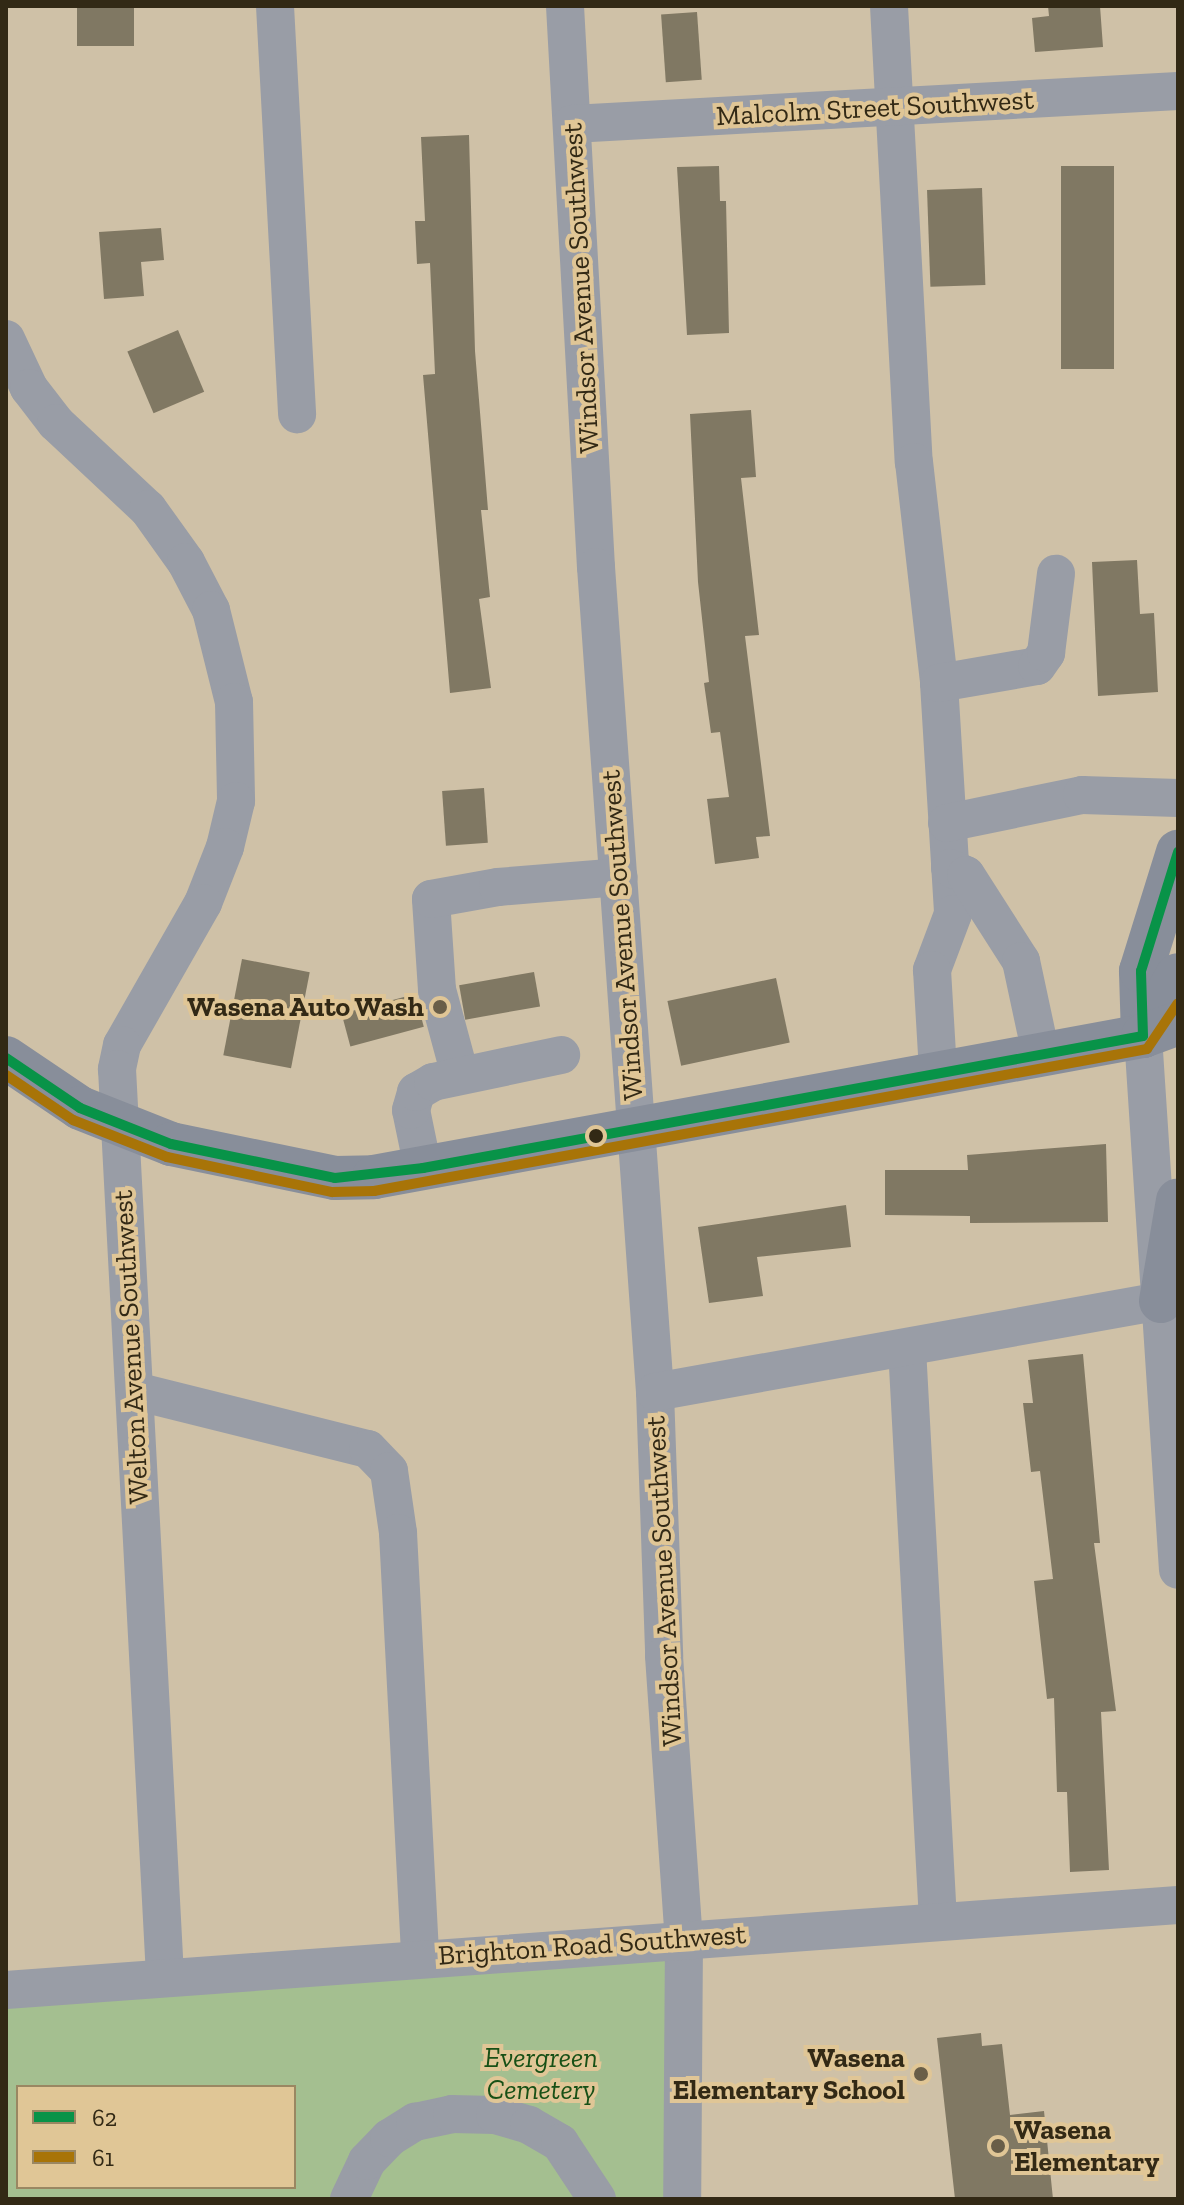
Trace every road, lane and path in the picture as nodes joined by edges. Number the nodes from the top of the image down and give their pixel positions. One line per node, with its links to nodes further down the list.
1 (275, 6): 8 (street)
2 (565, 6): 6 (street, Windsor Avenue Southwest)
3 (889, 6): 5 (street)
4 (1178, 91): 5 (street, Malcolm Street Southwest)
5 (894, 107): 6 (street, Malcolm Street Southwest); 10 (street)
6 (572, 124): 15 (street, Windsor Avenue Southwest)
7 (6, 339): 24 (street, Welton Avenue Southwest)
8 (297, 414)
9 (1056, 574): 10 (street)
10 (939, 683): 12 (street)
11 (1178, 798): 12 (street)
12 (947, 823): 14 (street)
13 (1178, 852): 17 (main road)
14 (950, 868): 18 (street); 22 (street)
15 (619, 877): 23 (street); 25 (street, Windsor Avenue Southwest)
16 (1178, 975): 17 (main road)
17 (1161, 1030): 18 (main road); 21 (main road); 28 (street)
18 (1041, 1054): 22 (main road)
19 (561, 1055): 23 (street)
20 (6, 1058): 24 (main road)
21 (1178, 1061)
22 (938, 1072): 25 (main road)
23 (460, 1075): 26 (street)
24 (121, 1124): 26 (main road); 30 (street, Welton Avenue Southwest)
25 (636, 1129): 26 (main road); 31 (street, Windsor Avenue Southwest)
26 (423, 1168)
27 (1178, 1200): 28 (main road)
28 (1161, 1301): 29 (street); 32 (street)
29 (907, 1348): 31 (street); 35 (street)
30 (135, 1391): 37 (street); 38 (street, Welton Avenue Southwest)
31 (655, 1392): 36 (street, Windsor Avenue Southwest)
32 (1174, 1419): 33 (street)
33 (1178, 1570)
34 (1178, 1905): 35 (street, Brighton Road Southwest)
35 (938, 1920): 36 (street, Brighton Road Southwest)
36 (684, 1939): 37 (street, Brighton Road Southwest); 42 (street, Windsor Avenue Southwest)
37 (420, 1958): 38 (street, Brighton Road Southwest)
38 (165, 1977): 39 (street, Brighton Road Southwest)
39 (6, 1990)
40 (349, 2199): 41 (street)
41 (597, 2199)
42 (682, 2199)

